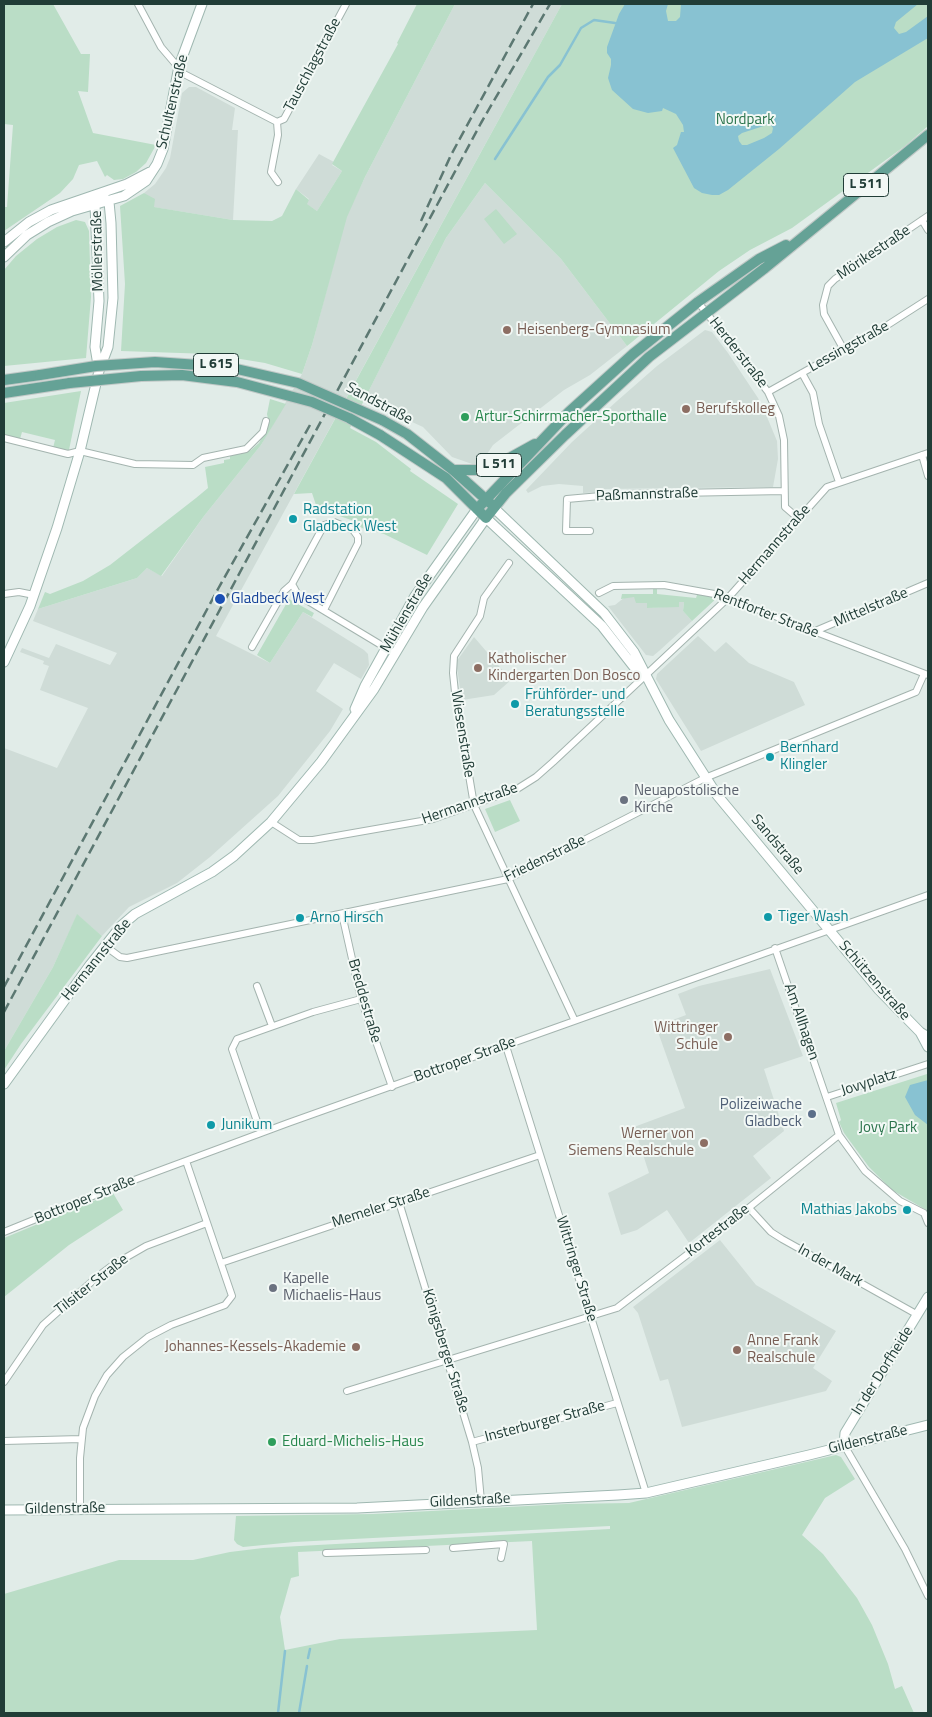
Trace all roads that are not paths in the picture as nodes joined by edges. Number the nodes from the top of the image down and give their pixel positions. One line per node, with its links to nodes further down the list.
1 (138, 4): 4 (street)
2 (202, 4): 4 (main road, Schultenstraße)
3 (346, 4): 5 (street, Tauschlagstraße)
4 (179, 66): 5 (street); 7 (main road, Schultenstraße)
5 (277, 122): 8 (street)
6 (928, 135): 15 (main road, L 511)
7 (152, 170): 9 (main road); 10 (main road, Schultenstraße)
8 (278, 182)
9 (100, 194): 10 (main road, Möllerstraße); 11 (main road, Möllerstraße); 16 (main road)
10 (109, 202): 11 (main road, Schultenstraße); 22 (main road, Möllerstraße)
11 (95, 205): 17 (main road, Schultenstraße); 22 (main road, Möllerstraße)
12 (928, 216): 13 (street, Mörikestraße)
13 (922, 220): 14 (street); 21 (street, Mörikestraße)
14 (928, 230)
15 (804, 235): 19 (main road, L 511); 20 (main road, L 511)
16 (4, 242)
17 (4, 257)
18 (928, 299): 21 (street, Lessingstraße)
19 (698, 302): 20 (street, Herderstraße); 29 (main road, L 511)
20 (706, 313): 25 (street, Herderstraße); 37 (main road, L 511)
21 (844, 350): 23 (street, Lessingstraße)
22 (100, 371): 30 (main road, Möllerstraße)
23 (802, 374): 25 (street, Lessingstraße); 34 (street)
24 (4, 380): 32 (main road, Sandstraße / L 615, bridge)
25 (768, 392): 35 (street, Herderstraße)
26 (4, 393): 38 (main road, Sandstraße / L 615, bridge)
27 (266, 421): 30 (street)
28 (4, 438): 30 (street)
29 (540, 442): 32 (main road, L 511); 36 (main road, L 511)
30 (80, 451): 47 (main road, Möllerstraße)
31 (925, 454): 33 (street); 34 (street, Hermannstraße)
32 (453, 470): 36 (main road, Sandstraße / L 615)
33 (928, 476)
34 (839, 482): 40 (street, Hermannstraße)
35 (784, 491): 40 (street, Herderstraße); 41 (street, Paßmannstraße)
36 (486, 499): 37 (main road, Sandstraße / L 615); 38 (main road, L 511)
37 (494, 508): 39 (main road, L 511); 55 (main road, Sandstraße / L 615)
38 (477, 509): 39 (main road, Sandstraße / L 615); 52 (main road, Mühlenstraße / L 511)
39 (486, 518): 53 (main road, Mühlenstraße / L 511); 55 (main road, Sandstraße / L 615)
40 (798, 518): 48 (street, Hermannstraße)
41 (590, 531)
42 (509, 563): 59 (street, Wiesenstraße)
43 (928, 583): 50 (street, Mittelstraße)
44 (292, 584): 49 (street); 49 (street); 51 (street)
45 (599, 593): 48 (street, Rentforter Straße)
46 (4, 594): 47 (street)
47 (34, 595): 54 (main road, Möllerstraße)
48 (728, 598): 50 (street, Rentforter Straße); 55 (street, Hermannstraße)
49 (324, 610): 52 (street)
50 (813, 632): 56 (street, Rentforter Straße)
51 (252, 646)
52 (386, 648): 53 (street); 57 (main road, Mühlenstraße / L 511)
53 (396, 654): 57 (main road, Mühlenstraße / L 511)
54 (4, 662)
55 (644, 675): 58 (main road, Sandstraße / L 615); 59 (street, Hermannstraße)
56 (926, 675): 58 (street, Friedenstraße)
57 (348, 723): 60 (main road, Mühlenstraße / L 511)
58 (705, 778): 61 (street, Friedenstraße); 64 (main road, Sandstraße / L 615)
59 (474, 805): 60 (street, Hermannstraße); 61 (street, Wiesenstraße)
60 (271, 822): 65 (main road, Hermannstraße / L 511)
61 (508, 879): 63 (street, Friedenstraße); 69 (street, Wiesenstraße)
62 (928, 895): 64 (street, Bottroper Straße)
63 (342, 914): 65 (street, Friedenstraße); 68 (street, Breddestraße)
64 (829, 929): 66 (street, Bottroper Straße); 71 (main road, Schützenstraße / L 615)
65 (105, 946): 75 (main road, Hermannstraße / L 511)
66 (775, 948): 69 (street, Bottroper Straße); 77 (street, Am Allhagen)
67 (257, 986): 70 (street)
68 (361, 999): 70 (street); 76 (street, Breddestraße)
69 (574, 1020): 72 (street, Bottroper Straße)
70 (272, 1026): 78 (street)
71 (924, 1035): 73 (main road, Schützenstraße / L 615)
72 (506, 1046): 76 (street, Bottroper Straße); 80 (street, Wittringer Straße)
73 (928, 1047)
74 (928, 1064): 77 (street, Jovyplatz)
75 (4, 1084)
76 (392, 1087): 78 (street, Bottroper Straße)
77 (827, 1097): 79 (street, Jovyplatz)
78 (261, 1133): 81 (street, Bottroper Straße)
79 (839, 1135): 83 (street, Kortestraße); 85 (street, Jovyplatz)
80 (540, 1155): 82 (street, Memeler Straße); 90 (street, Wittringer Straße)
81 (186, 1161): 84 (street); 86 (street, Bottroper Straße)
82 (399, 1202): 87 (street, Memeler Straße); 91 (street, Königsberger Straße)
83 (749, 1208): 89 (street, In der Mark); 90 (street, Kortestraße)
84 (207, 1224): 87 (street); 92 (street, Tilsiter Straße)
85 (928, 1224)
86 (4, 1232)
87 (221, 1263): 96 (street)
88 (928, 1298): 89 (main road, In der Dorfheide)
89 (918, 1315): 99 (main road, In der Dorfheide)
90 (591, 1317): 91 (street, Kortestraße); 94 (street, Wittringer Straße)
91 (448, 1361): 93 (street, Kortestraße); 98 (street, Königsberger Straße)
92 (4, 1382)
93 (347, 1391)
94 (617, 1403): 98 (street, Insterburger Straße); 100 (street, Wittringer Straße)
95 (928, 1425): 99 (main road, Gildenstraße)
96 (81, 1439): 97 (street); 102 (street)
97 (4, 1441)
98 (472, 1442): 101 (street, Königsberger Straße)
99 (844, 1445): 100 (main road, Gildenstraße); 108 (street)
100 (646, 1493): 101 (main road, Gildenstraße)
101 (481, 1501): 102 (main road, Gildenstraße)
102 (80, 1509): 103 (main road, Gildenstraße)
103 (4, 1510)
104 (453, 1548): 107 (street)
105 (426, 1550): 106 (street)
106 (326, 1554)
107 (501, 1558)
108 (928, 1596)

